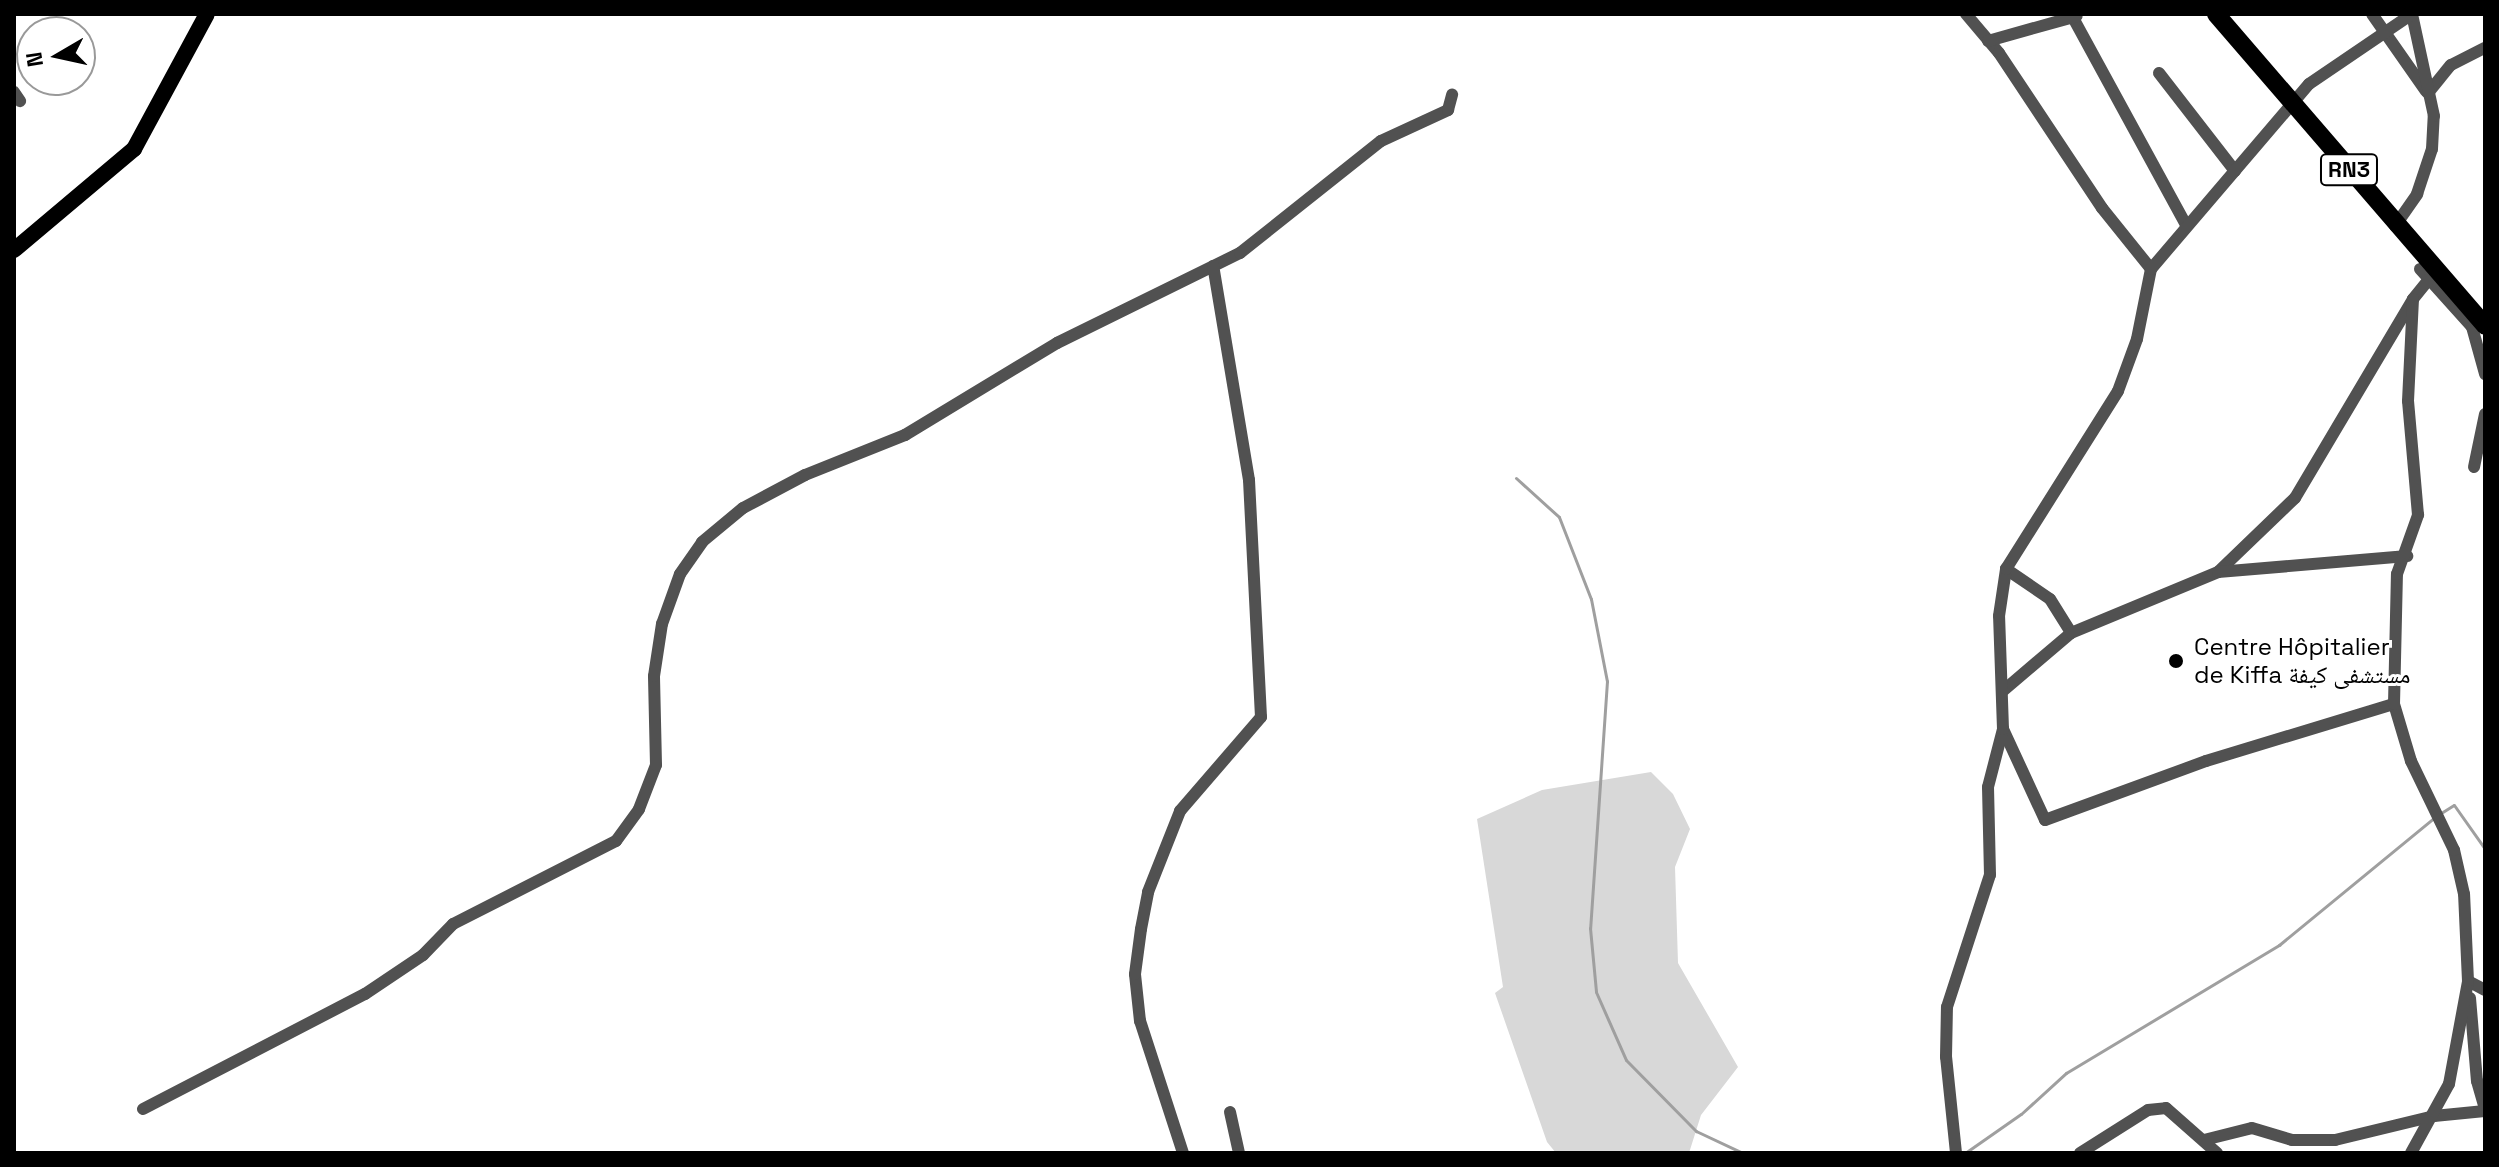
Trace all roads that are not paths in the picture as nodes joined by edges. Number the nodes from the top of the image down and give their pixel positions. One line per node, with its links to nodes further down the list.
1 (207, 14): 17 (main road)
2 (1966, 14): 8 (street)
3 (2217, 14): 13 (highway, RN3)
4 (2372, 14): 7 (street)
5 (2412, 14): 7 (street); 11 (street)
6 (2074, 15): 8 (street); 15 (street)
7 (2382, 33): 11 (street); 13 (street)
8 (1988, 41): 20 (street)
9 (2485, 48): 11 (street)
10 (2159, 73): 14 (street)
11 (2428, 93): 16 (street)
12 (1452, 95): 19 (street)
13 (2291, 103): 14 (street); 16 (highway, RN3)
14 (2235, 171): 15 (street)
15 (2186, 225): 20 (street)
16 (2395, 226): 21 (highway, RN3)
17 (22, 238): 18 (main road)
18 (14, 250)
19 (1213, 266): 37 (street); 42 (street)
20 (2151, 269): 28 (street)
21 (2428, 273): 22 (street); 23 (highway, RN3); 24 (street)
22 (2413, 299): 27 (street); 29 (street)
23 (2485, 325)
24 (2485, 374)
25 (2485, 414): 26 (street)
26 (2474, 467)
27 (2407, 556): 29 (street); 32 (street)
28 (2006, 569): 30 (street); 31 (street)
29 (2218, 572): 30 (street)
30 (2071, 633): 31 (street)
31 (2004, 690): 33 (street)
32 (2394, 704): 33 (street); 34 (street)
33 (2003, 729): 44 (street)
34 (2468, 981): 35 (street); 36 (street); 40 (street)
35 (2485, 990)
36 (2482, 1090): 38 (street)
37 (143, 1109)
38 (2485, 1110): 40 (street)
39 (1230, 1112): 43 (street)
40 (2434, 1116): 41 (street); 47 (street)
41 (2204, 1140): 45 (street); 46 (street)
42 (1183, 1153)
43 (1239, 1153)
44 (1956, 1153)
45 (2080, 1153)
46 (2217, 1153)
47 (2411, 1153)

